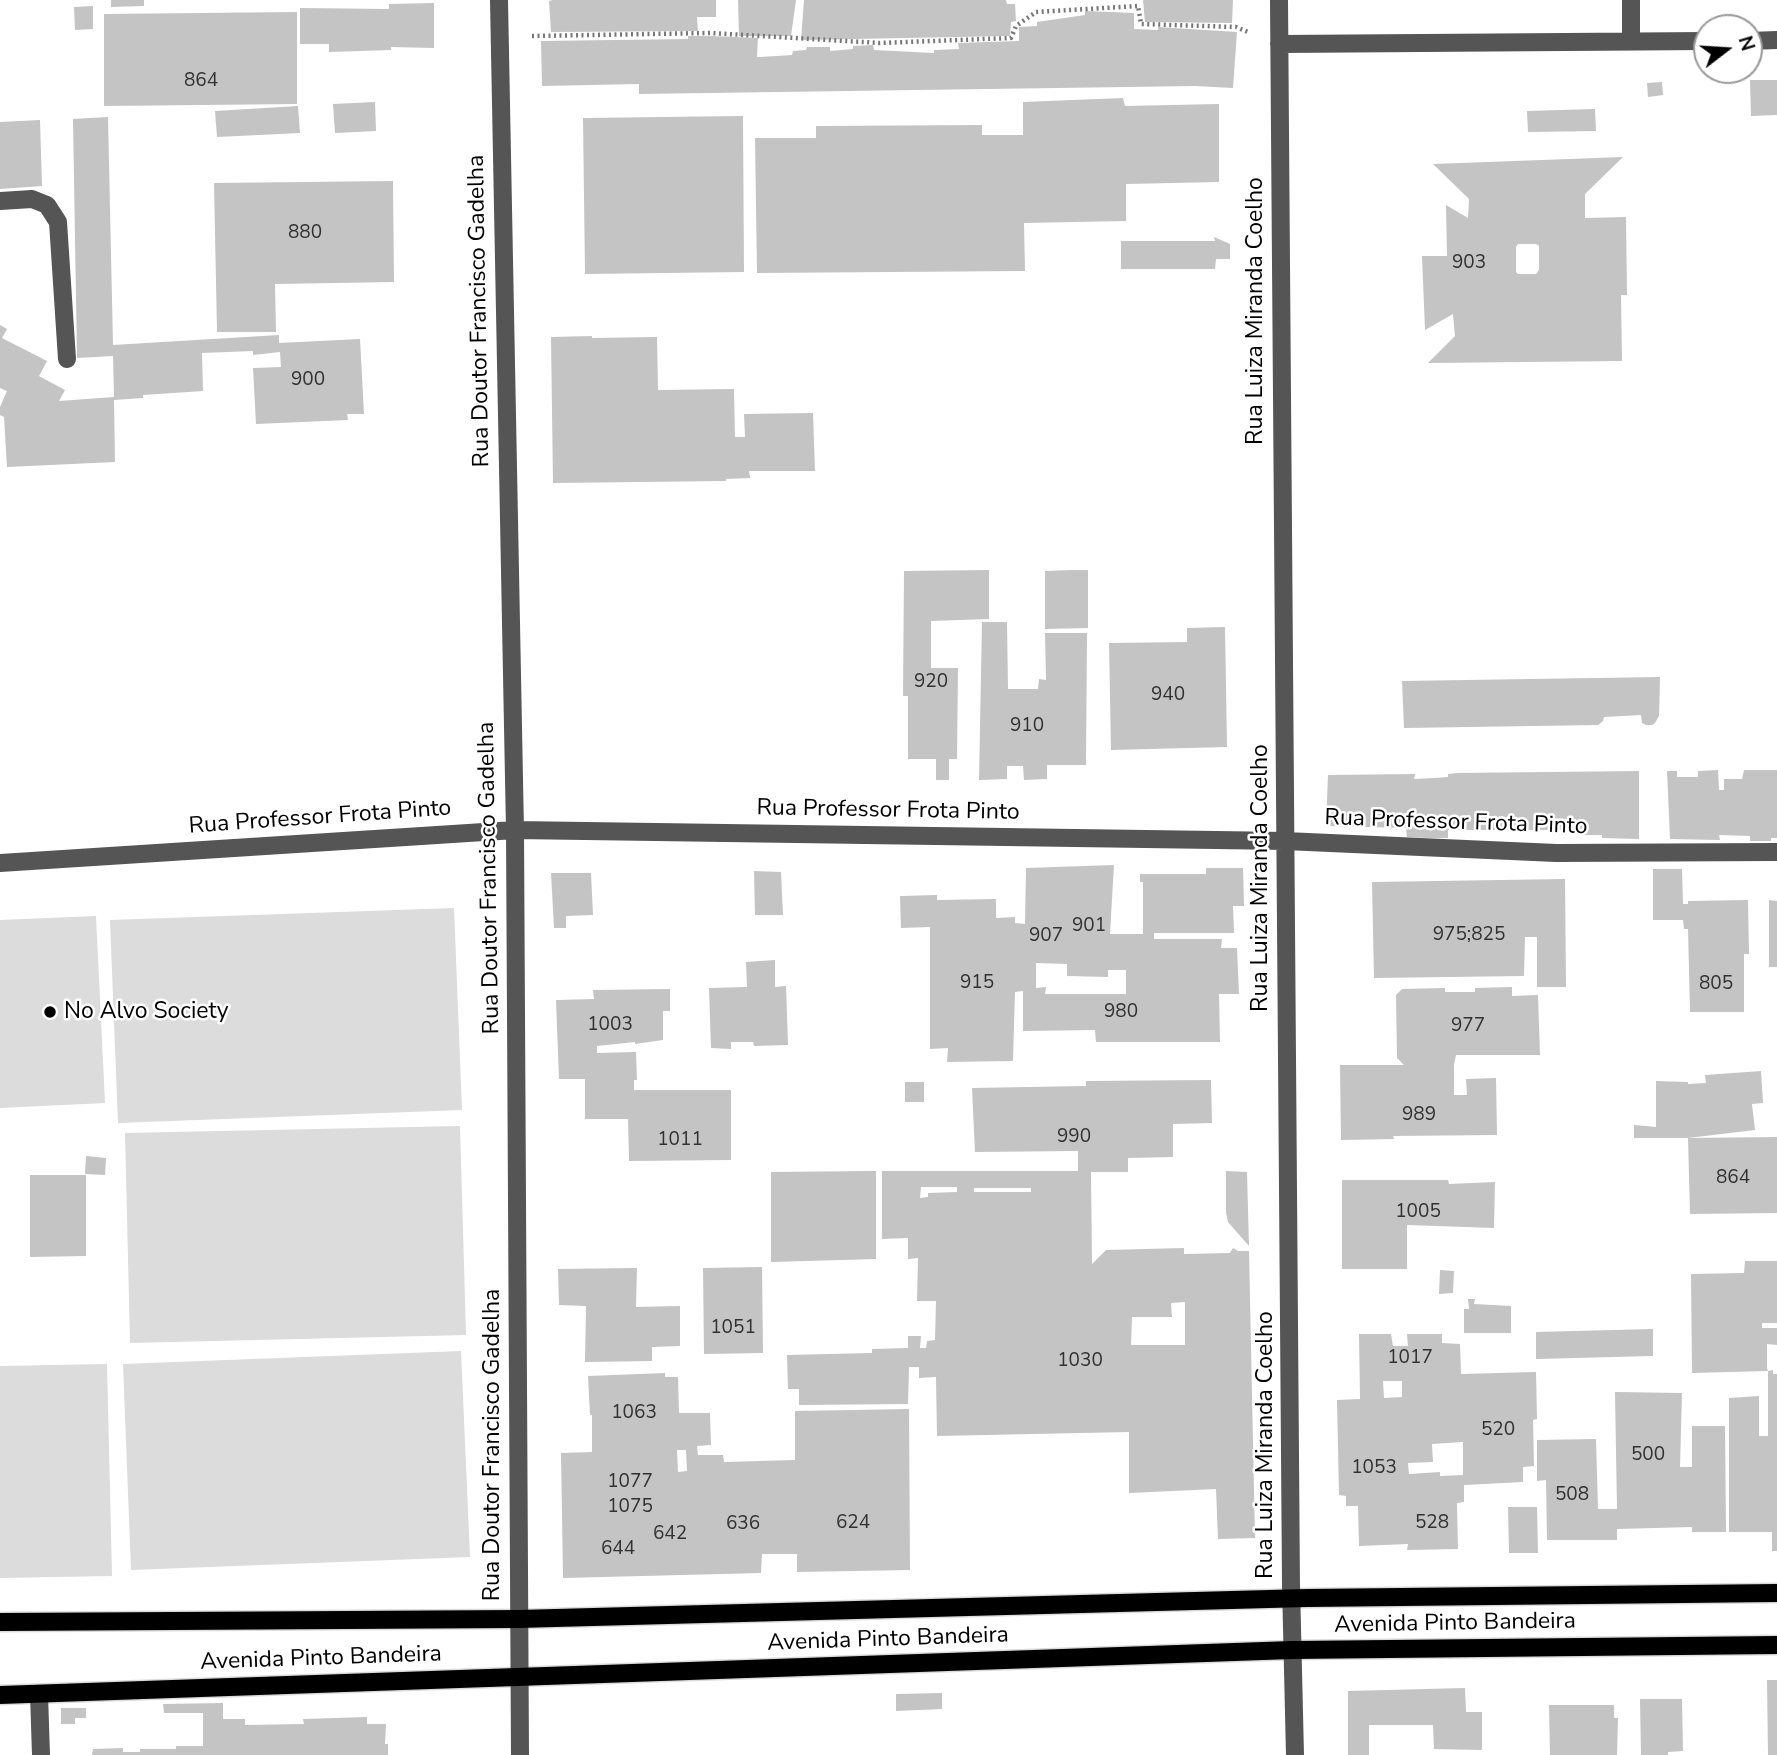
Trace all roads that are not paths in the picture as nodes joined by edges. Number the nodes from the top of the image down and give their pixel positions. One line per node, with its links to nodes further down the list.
1 (499, 0): 9 (street, Rua Doutor Francisco Gadelha)
2 (1279, 0): 6 (street, Rua Luiza Miranda Coelho)
3 (1631, 0): 4 (street)
4 (1631, 41): 5 (street); 6 (street)
5 (1693, 41)
6 (1279, 44): 10 (street, Rua Luiza Miranda Coelho)
7 (0, 201): 8 (street)
8 (67, 359)
9 (515, 830): 10 (street, Rua Professor Frota Pinto); 12 (street, Rua Professor Frota Pinto); 15 (street, Rua Doutor Francisco Gadelha)
10 (1285, 841): 11 (street, Rua Professor Frota Pinto); 14 (street, Rua Luiza Miranda Coelho)
11 (1777, 852)
12 (0, 863)
13 (1777, 1593): 14 (main road, Avenida Pinto Bandeira)
14 (1292, 1599): 15 (main road, Avenida Pinto Bandeira); 18 (street, Rua Luiza Miranda Coelho)
15 (518, 1619): 16 (main road, Avenida Pinto Bandeira); 19 (street, Rua Doutor Francisco Gadelha)
16 (0, 1622)
17 (1777, 1645): 18 (main road, Avenida Pinto Bandeira)
18 (1292, 1650): 19 (main road, Avenida Pinto Bandeira); 24 (street, Rua Luiza Miranda Coelho)
19 (518, 1676): 20 (main road, Avenida Pinto Bandeira); 23 (street, Rua Doutor Francisco Gadelha)
20 (39, 1694): 21 (main road, Avenida Pinto Bandeira); 22 (street)
21 (0, 1695)
22 (41, 1755)
23 (520, 1755)
24 (1294, 1755)

